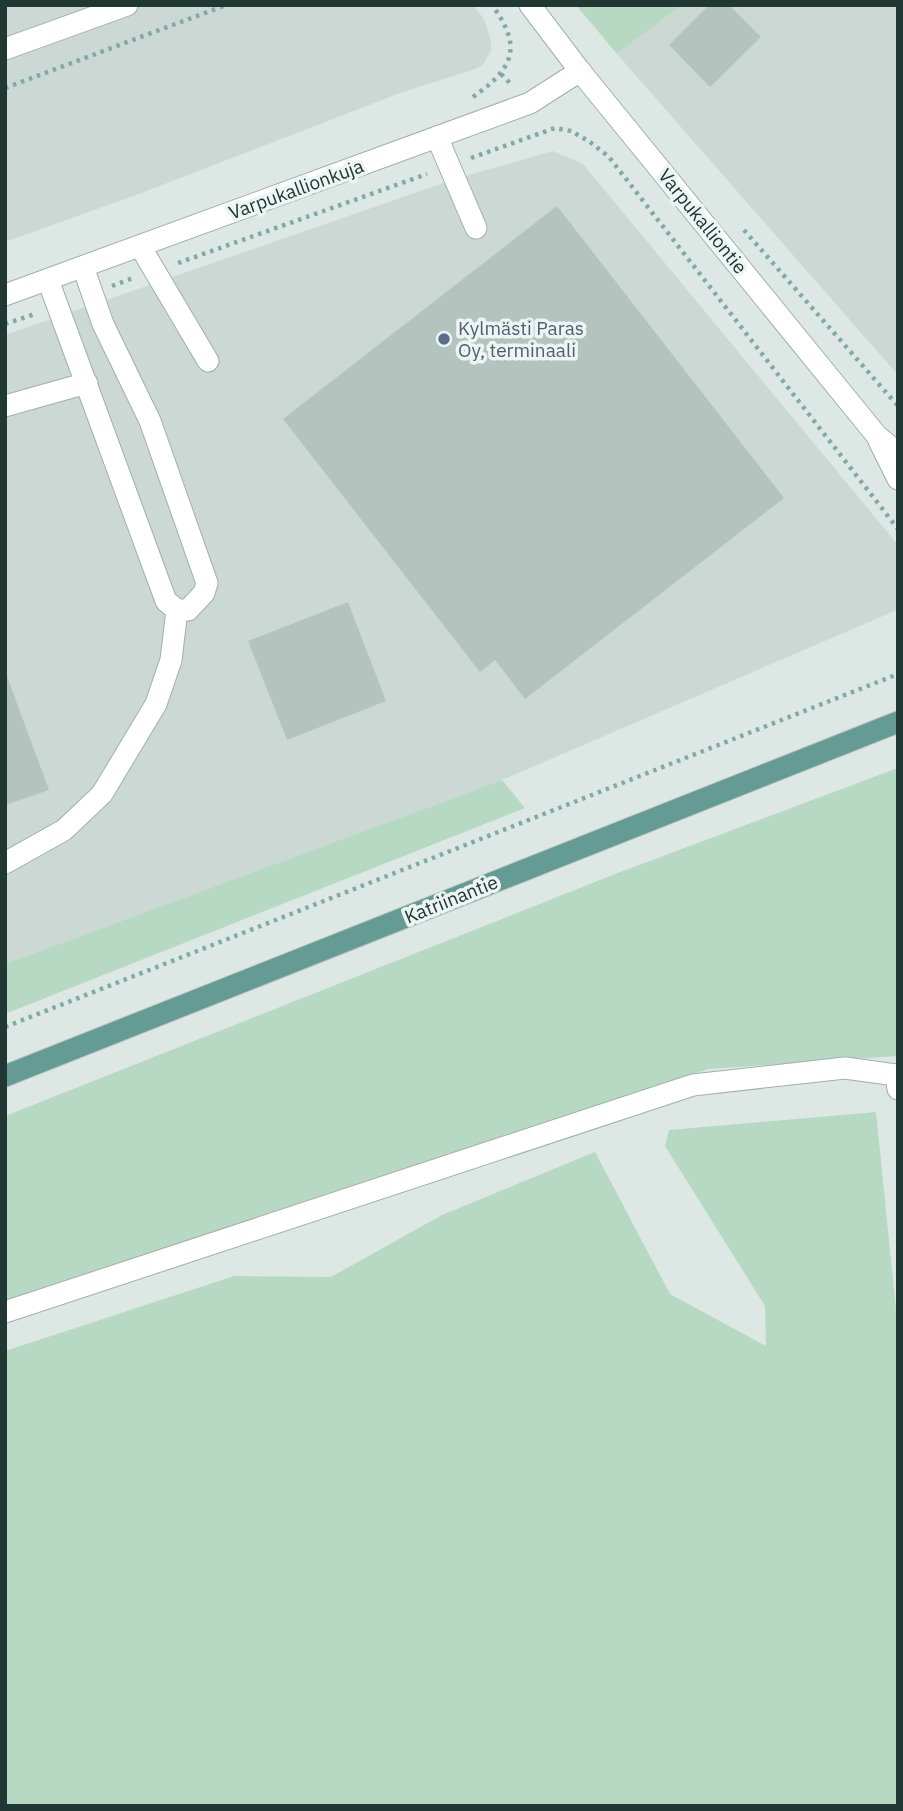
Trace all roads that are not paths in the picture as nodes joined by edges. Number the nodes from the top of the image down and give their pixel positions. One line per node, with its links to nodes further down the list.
1 (127, 5): 3 (street)
2 (530, 5): 4 (street, Varpukalliontie)
3 (5, 49)
4 (580, 71): 5 (street, Varpukallionkuja); 14 (street, Varpukalliontie)
5 (438, 137): 6 (street); 7 (street, Varpukallionkuja)
6 (476, 228)
7 (140, 246): 8 (street, Varpukallionkuja); 11 (street)
8 (83, 267): 9 (street, Varpukallionkuja); 17 (street)
9 (48, 280): 10 (street, Varpukallionkuja); 12 (street)
10 (5, 295)
11 (208, 360)
12 (87, 383): 13 (street); 17 (street)
13 (5, 406)
14 (877, 436): 15 (street, Varpukalliontie); 16 (street, Varpukalliontie)
15 (898, 453)
16 (898, 478)
17 (177, 610): 19 (street)
18 (898, 722): 20 (main road, Katriinantie)
19 (5, 863)
20 (5, 1076)
21 (897, 1080): 22 (street)
22 (5, 1312)

